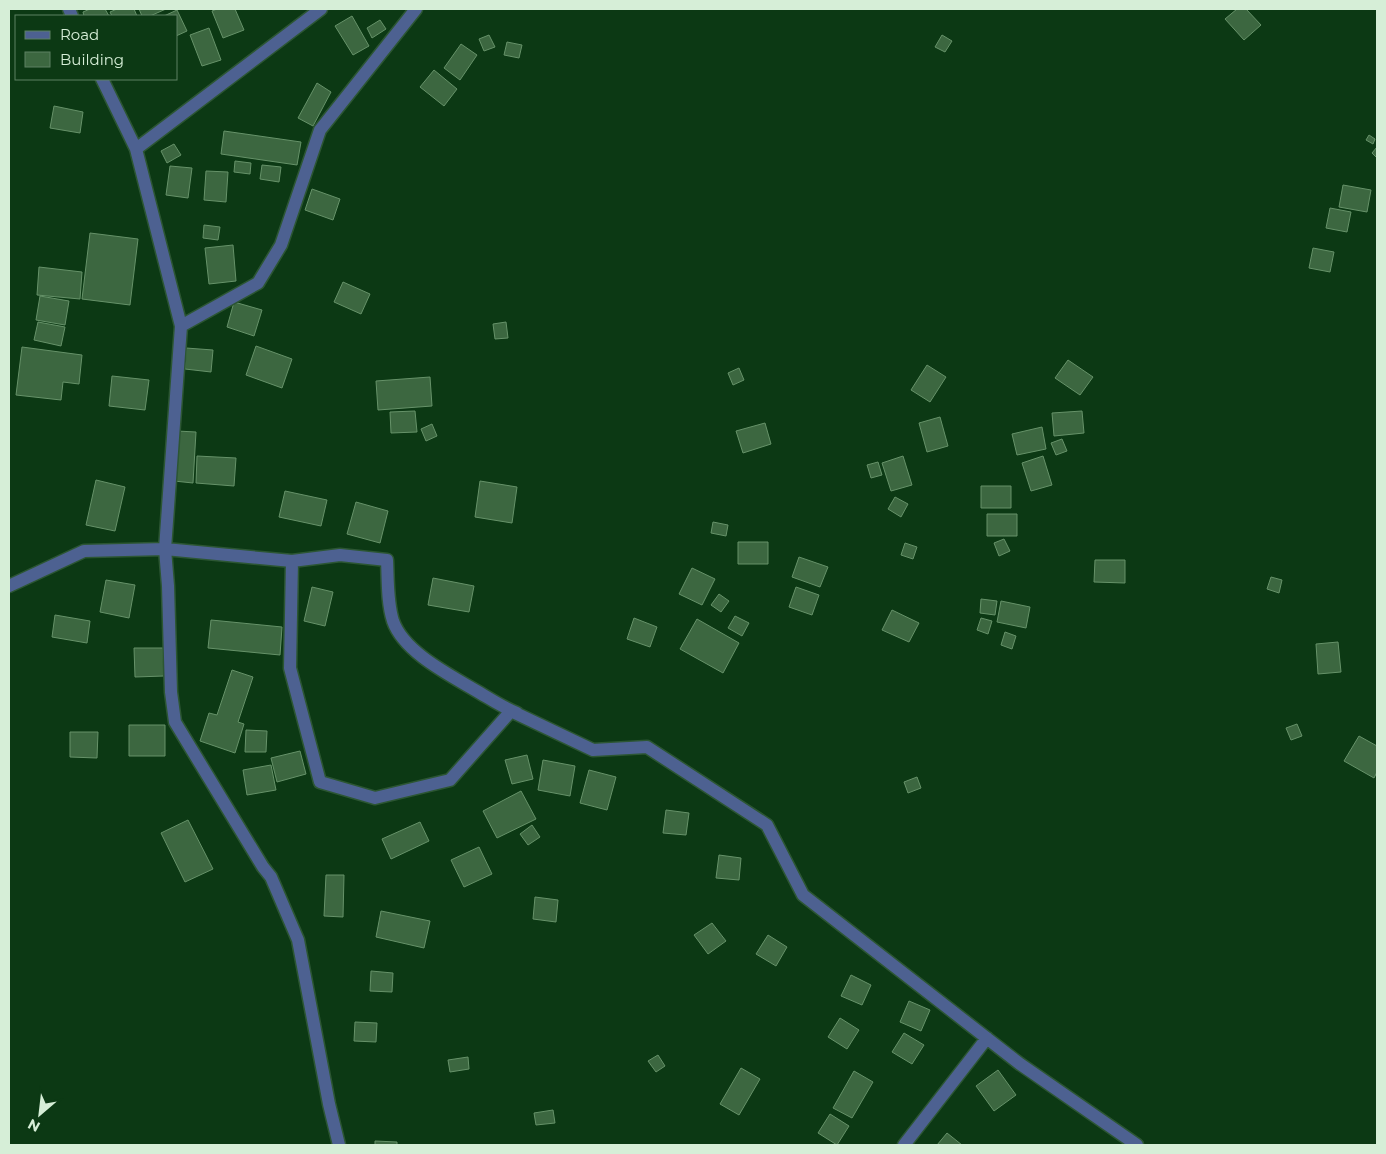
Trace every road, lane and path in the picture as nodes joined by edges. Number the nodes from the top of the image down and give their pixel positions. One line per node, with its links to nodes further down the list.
1 (321, 9): 4 (street)
2 (416, 9): 5 (street)
3 (102, 80): 4 (street)
4 (136, 149): 5 (street)
5 (181, 326): 6 (street)
6 (165, 548): 7 (street); 8 (street); 11 (street)
7 (292, 561): 9 (street); 9 (street)
8 (9, 586)
9 (511, 711): 10 (street)
10 (987, 1038): 12 (street); 13 (street)
11 (339, 1145)
12 (904, 1145)
13 (1137, 1145)

